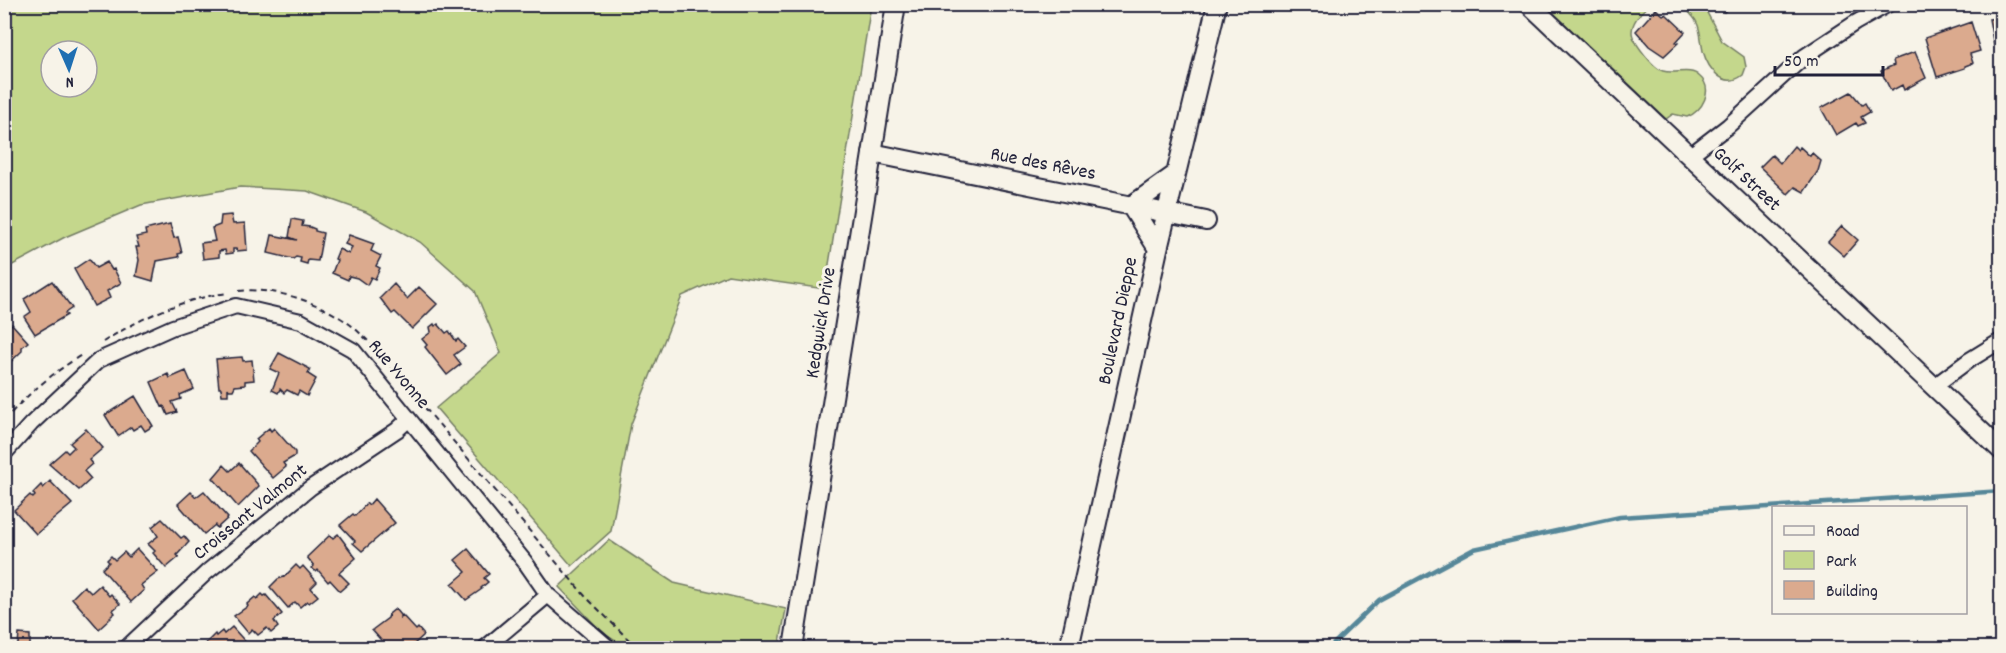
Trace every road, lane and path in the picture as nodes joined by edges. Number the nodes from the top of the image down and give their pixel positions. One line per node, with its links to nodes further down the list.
1 (896, 4): 5 (street, Kedgwick Drive)
2 (1218, 4): 7 (street, Boulevard Dieppe)
3 (1529, 4): 6 (street, Golf Street)
4 (1889, 4): 6 (street)
5 (872, 153): 8 (street, Rue des Rêves); 25 (street, Kedgwick Drive)
6 (1689, 156): 15 (street, Golf Street)
7 (1176, 174): 8 (street); 9 (street, Boulevard Dieppe)
8 (1131, 206): 9 (street, Rue des Rêves); 11 (street)
9 (1167, 213): 10 (street, Rue des Rêves); 11 (street, Boulevard Dieppe)
10 (1206, 221)
11 (1158, 249): 26 (street, Boulevard Dieppe)
12 (2001, 340): 15 (street)
13 (100, 343): 24 (path)
14 (83, 354): 17 (path)
15 (1933, 387): 18 (street, Golf Street)
16 (409, 419): 19 (street, Rue Yvonne); 20 (street, Rue Yvonne); 21 (street, Croissant Valmont)
17 (4, 421)
18 (2001, 451)
19 (4, 454)
20 (548, 595): 22 (street); 23 (street, Rue Yvonne)
21 (126, 648)
22 (485, 648)
23 (609, 648)
24 (642, 648)
25 (793, 648)
26 (1069, 648)

